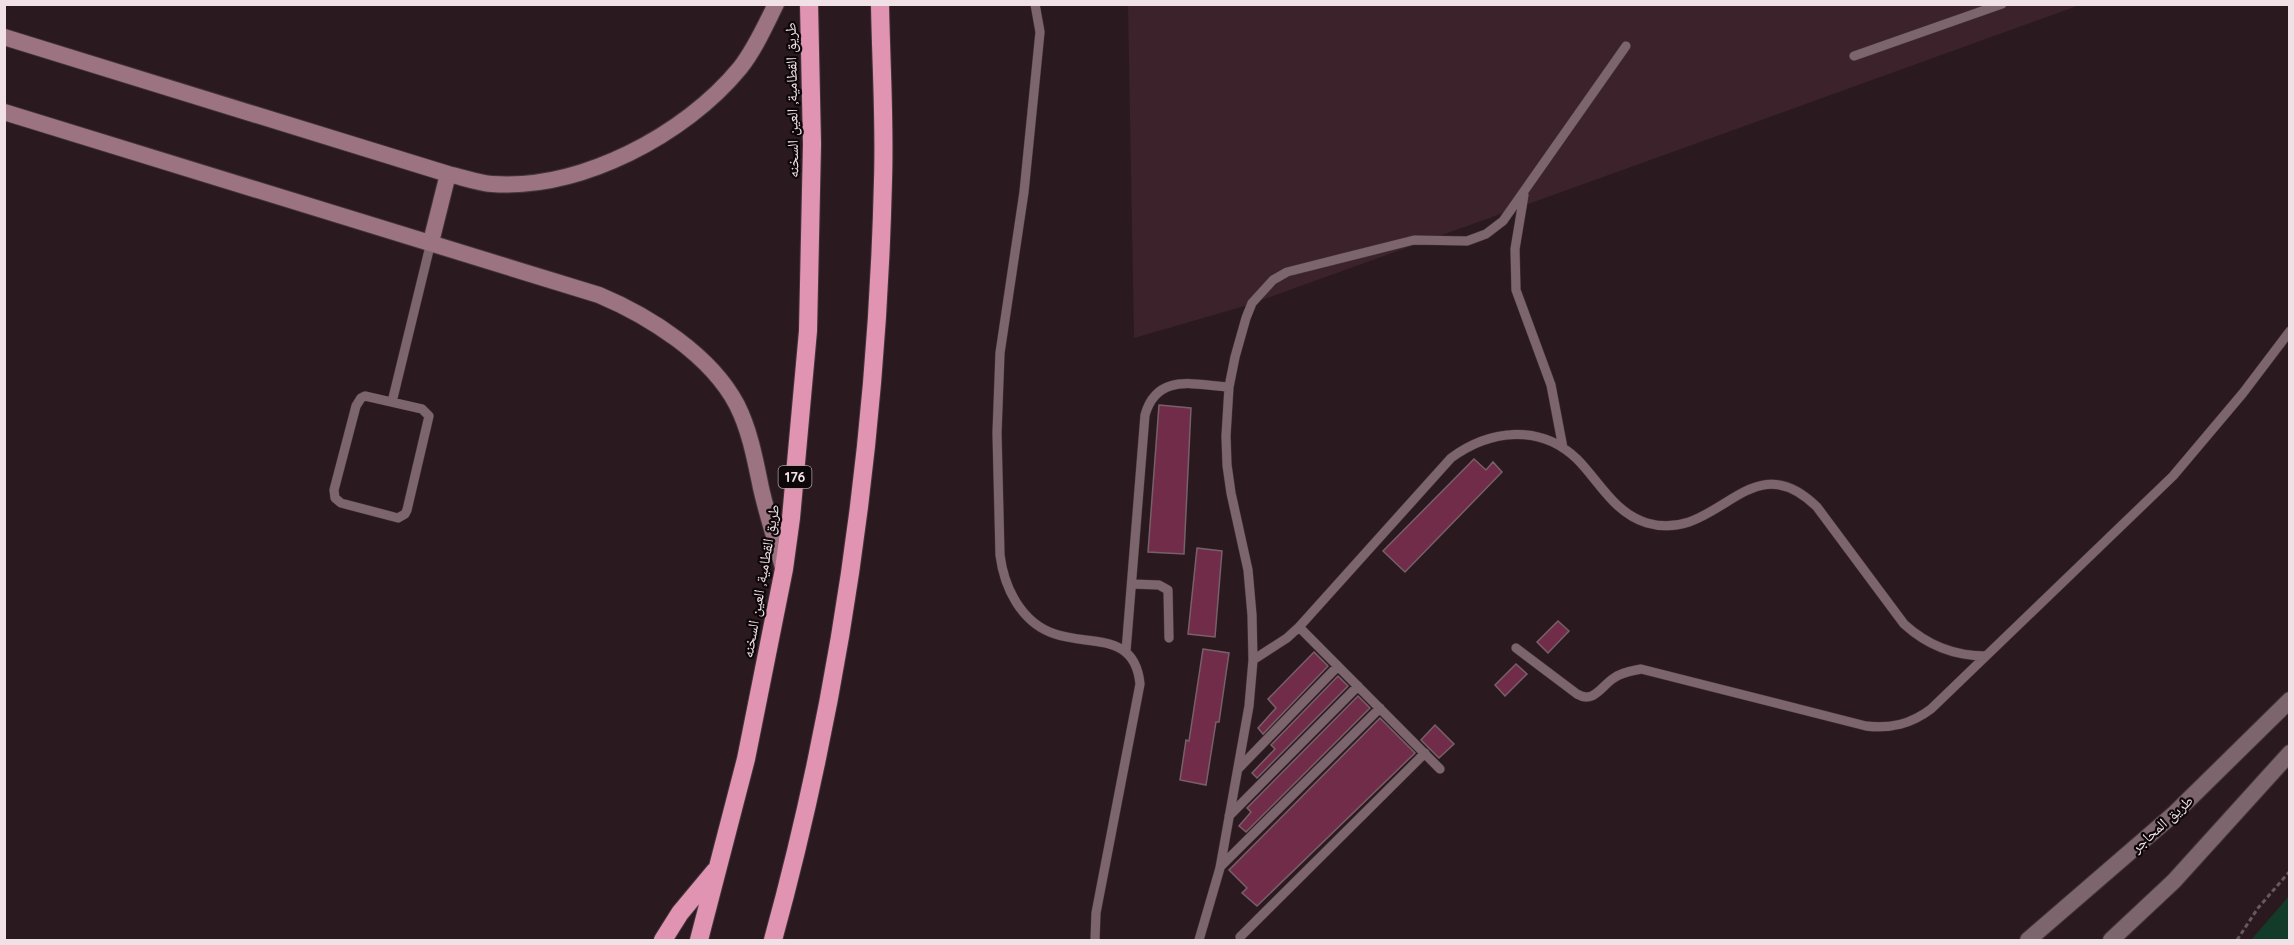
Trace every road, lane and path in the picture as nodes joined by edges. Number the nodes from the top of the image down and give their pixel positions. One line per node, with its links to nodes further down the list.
1 (776, 4): 11 (main road)
2 (808, 4): 18 (highway, طريق القطامية, العين السخنه / 176)
3 (880, 4): 41 (highway)
4 (1035, 4): 23 (lane)
5 (2002, 4): 6 (lane)
6 (1980, 8): 9 (lane)
7 (4, 37): 11 (main road)
8 (1626, 46): 12 (lane)
9 (1854, 56)
10 (4, 112): 13 (main road)
11 (448, 174): 13 (main road)
12 (1525, 190): 15 (lane); 17 (lane)
13 (431, 242): 16 (lane); 18 (main road)
14 (2289, 331): 24 (lane)
15 (1229, 387): 19 (lane); 25 (lane)
16 (392, 402): 16 (lane)
17 (1563, 448): 20 (lane); 24 (lane)
18 (784, 569): 35 (highway, طريق القطامية, العين السخنه / 176)
19 (1132, 584): 21 (lane); 23 (lane)
20 (1299, 627): 25 (lane); 26 (lane)
21 (1169, 638)
22 (1516, 648): 24 (lane)
23 (1126, 651): 42 (lane)
24 (1986, 656)
25 (1253, 660): 32 (lane)
26 (1338, 666): 27 (lane); 32 (lane)
27 (1358, 686): 29 (lane); 34 (lane)
28 (2289, 700): 44 (street, طريق المحاجر)
29 (1380, 708): 30 (lane); 36 (lane)
30 (1425, 753): 33 (lane); 38 (lane)
31 (2289, 753): 45 (street)
32 (1238, 769): 34 (lane)
33 (1440, 770)
34 (1229, 816): 36 (lane)
35 (718, 867): 39 (highway); 40 (highway, طريق القطامية, العين السخنه / 176)
36 (1220, 868): 43 (lane)
37 (2289, 871): 46 (path)
38 (1240, 937)
39 (663, 940)
40 (699, 940)
41 (772, 940)
42 (1095, 940)
43 (1199, 940)
44 (2028, 940)
45 (2111, 940)
46 (2237, 940)

